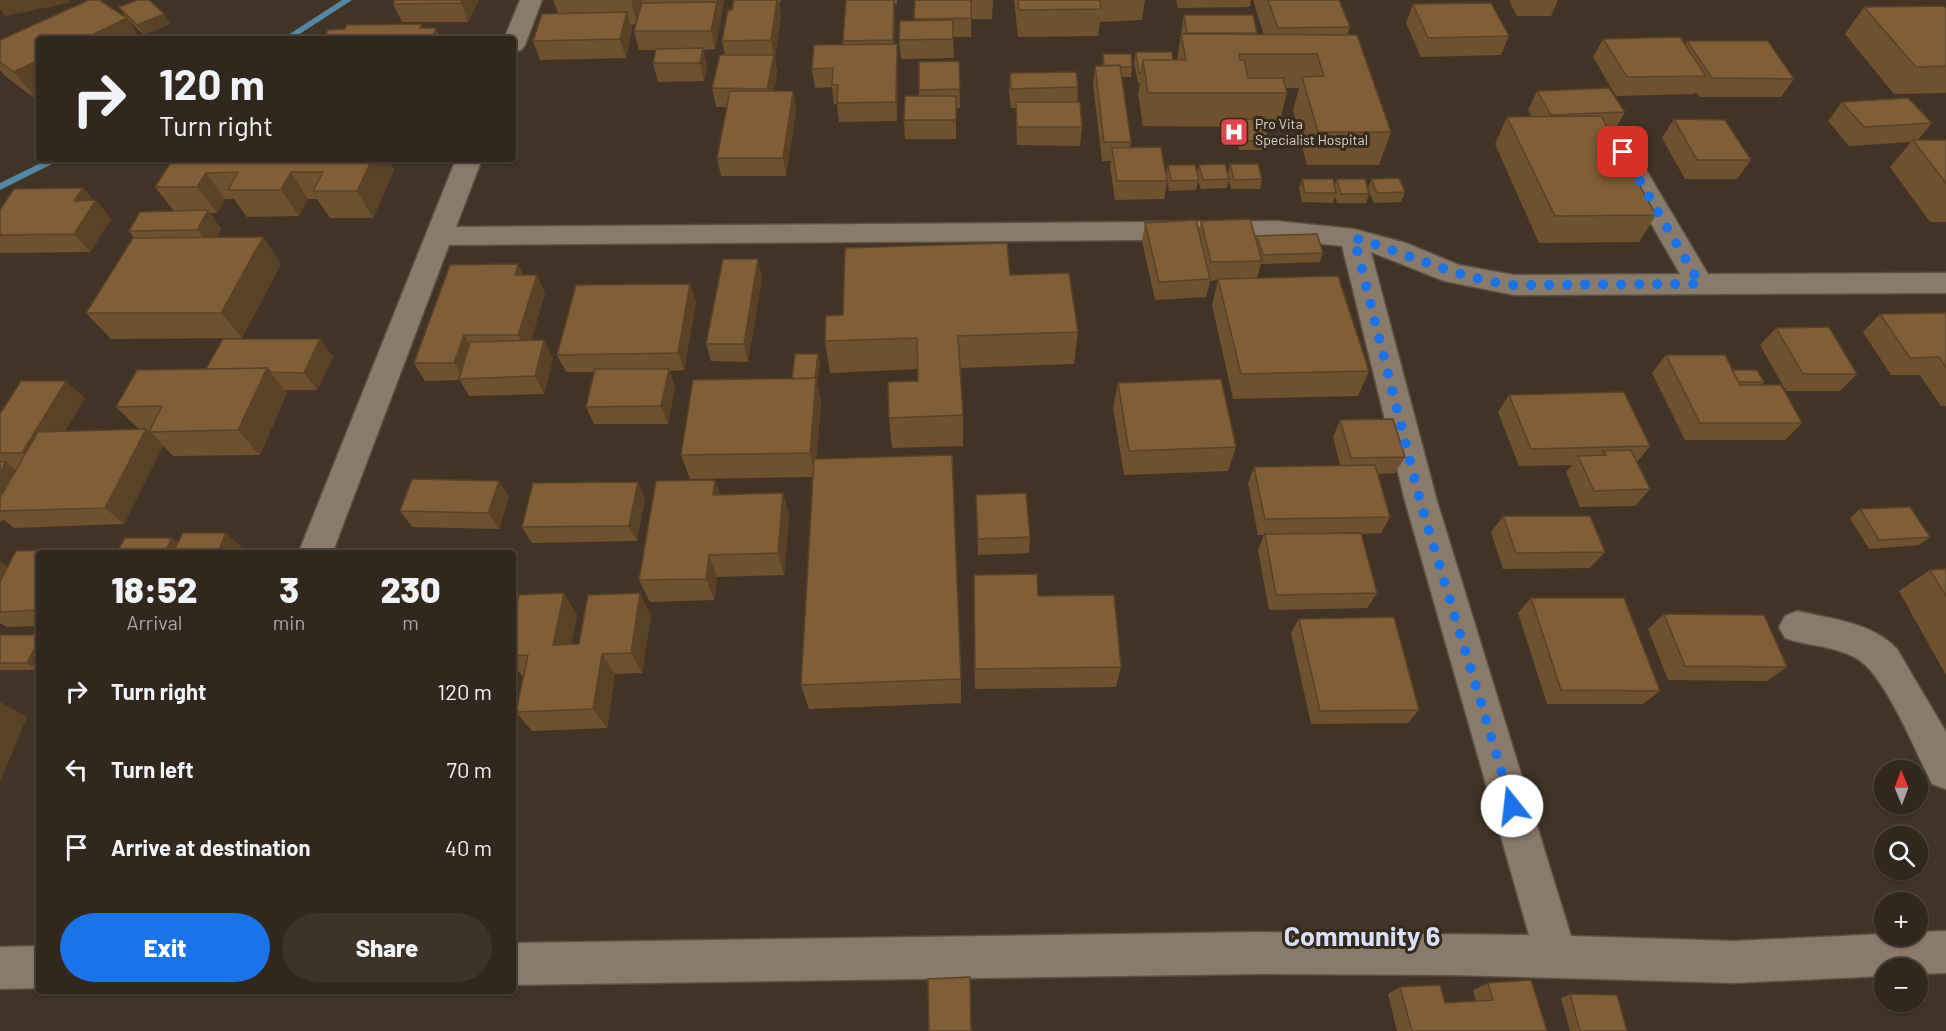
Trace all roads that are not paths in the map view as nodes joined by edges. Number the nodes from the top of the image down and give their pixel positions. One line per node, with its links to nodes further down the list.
1 (531, 0): 2 (street)
2 (516, 38)
3 (1623, 152): 8 (street)
4 (468, 162): 5 (street)
5 (439, 236): 6 (street); 9 (street)
6 (1354, 238): 8 (street); 13 (street)
7 (1946, 283): 8 (street)
8 (1700, 284)
9 (317, 550)
10 (1797, 627): 11 (street)
11 (1946, 771)
12 (1946, 952): 13 (street)
13 (1557, 958): 14 (street)
14 (516, 964)
15 (36, 967): 16 (street)
16 (0, 968)

